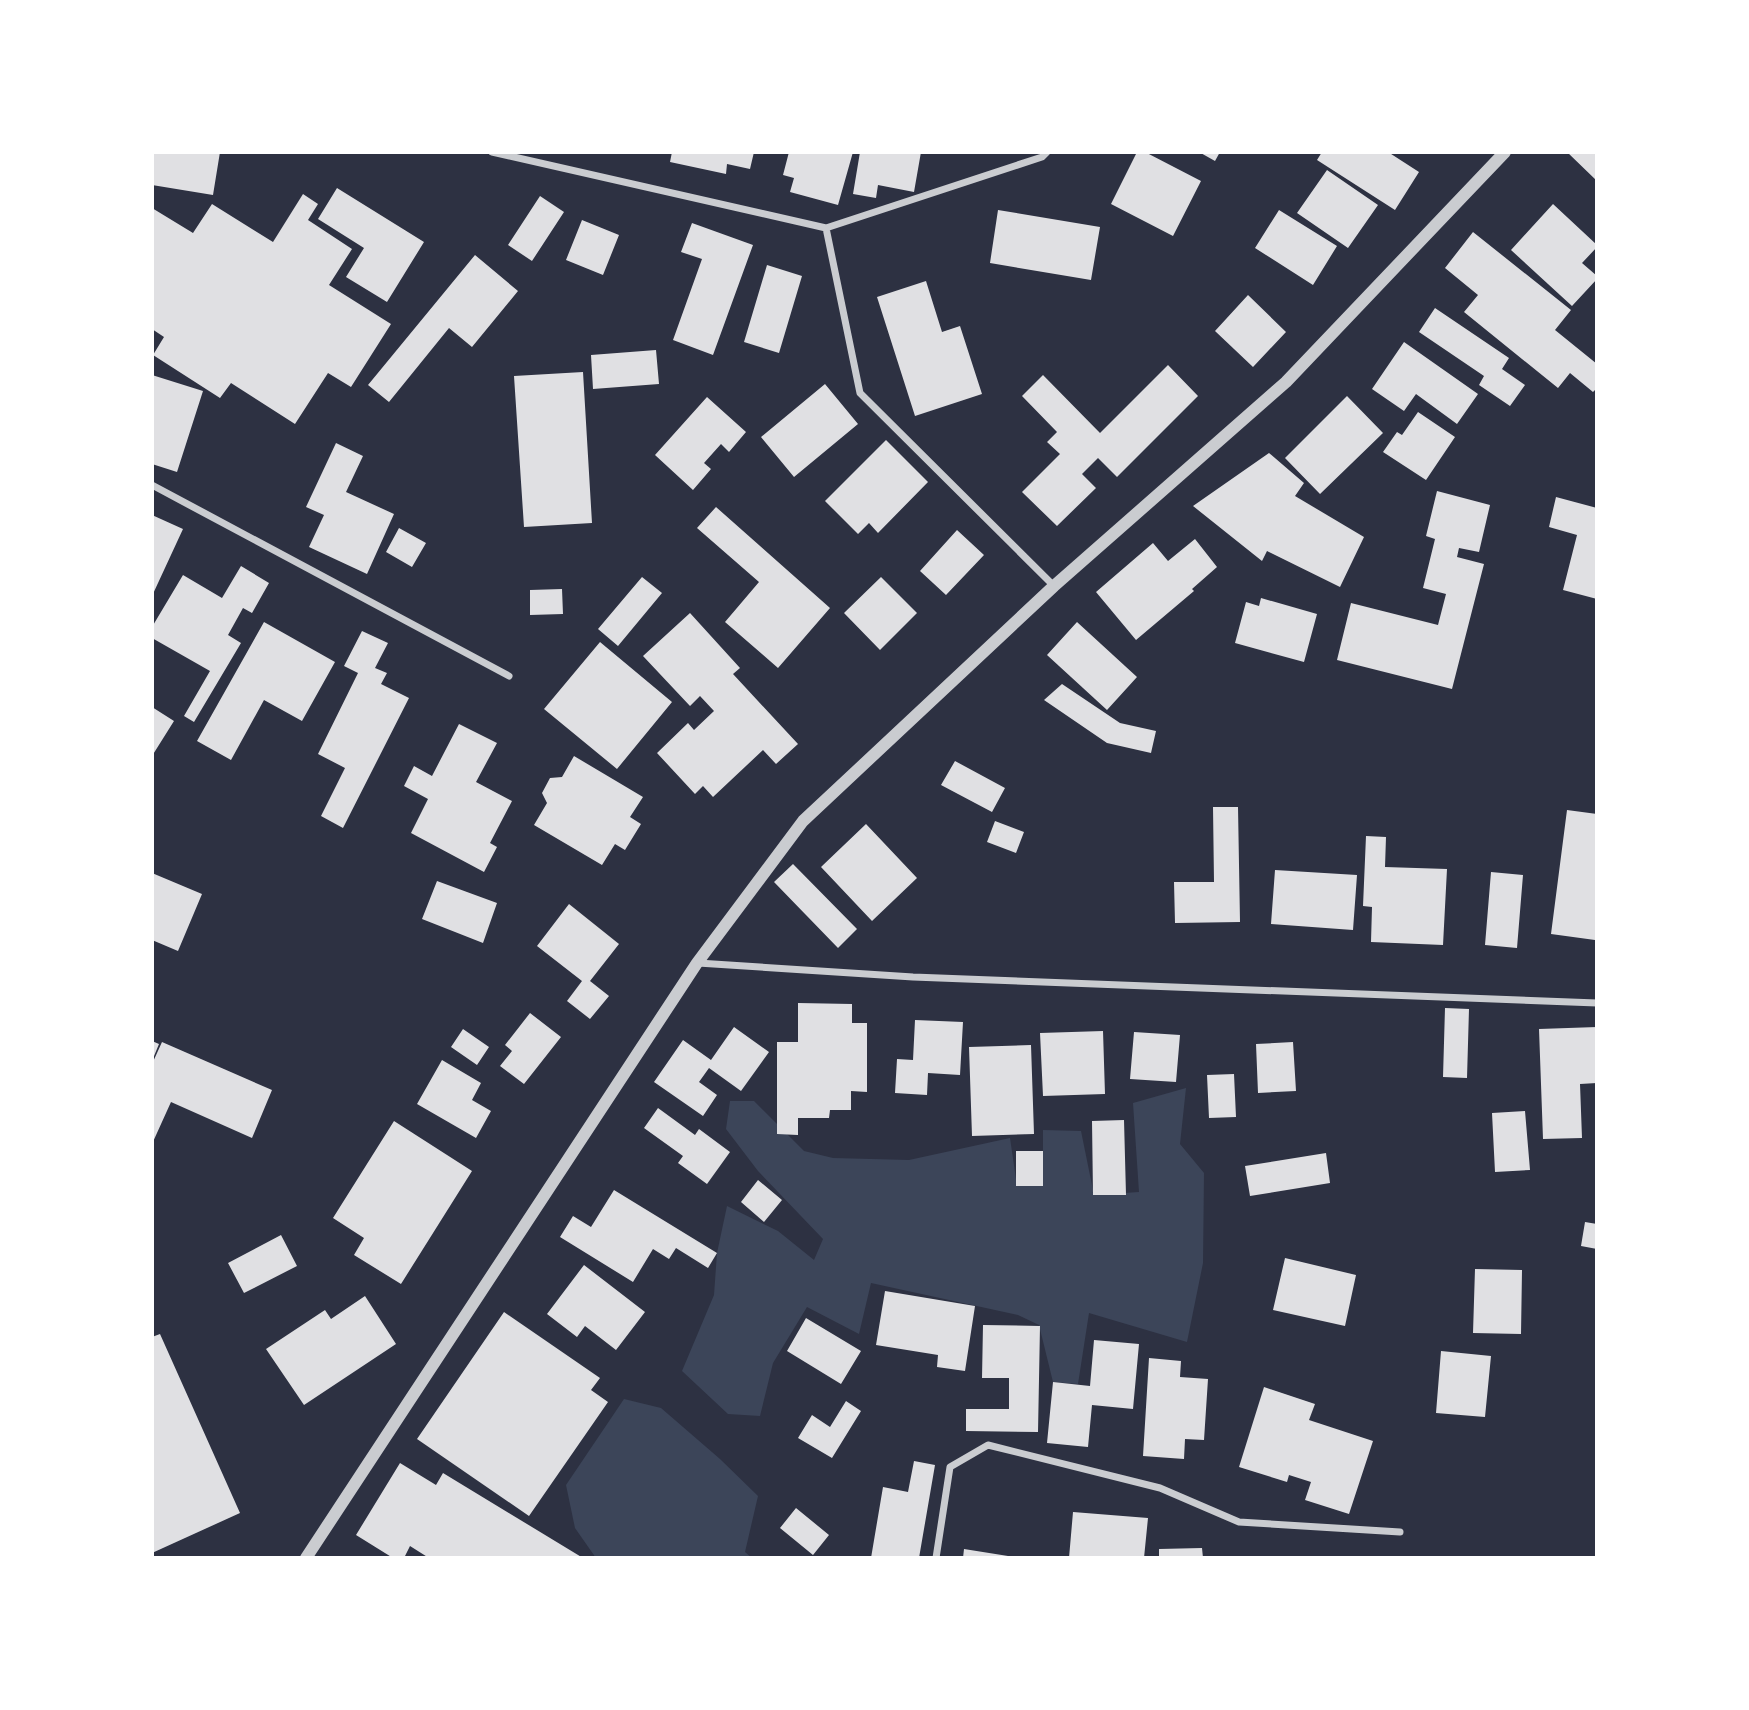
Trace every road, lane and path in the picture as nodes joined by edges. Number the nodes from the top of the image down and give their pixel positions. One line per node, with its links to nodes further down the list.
1 (492, 152): 4 (street)
2 (1047, 152): 4 (street)
3 (1505, 152): 6 (street)
4 (825, 228): 6 (street)
5 (152, 485): 7 (street)
6 (1054, 586): 8 (street)
7 (509, 676)
8 (697, 963): 9 (street); 11 (street)
9 (1597, 1003)
10 (1400, 1532): 12 (street)
11 (306, 1558)
12 (936, 1558)

